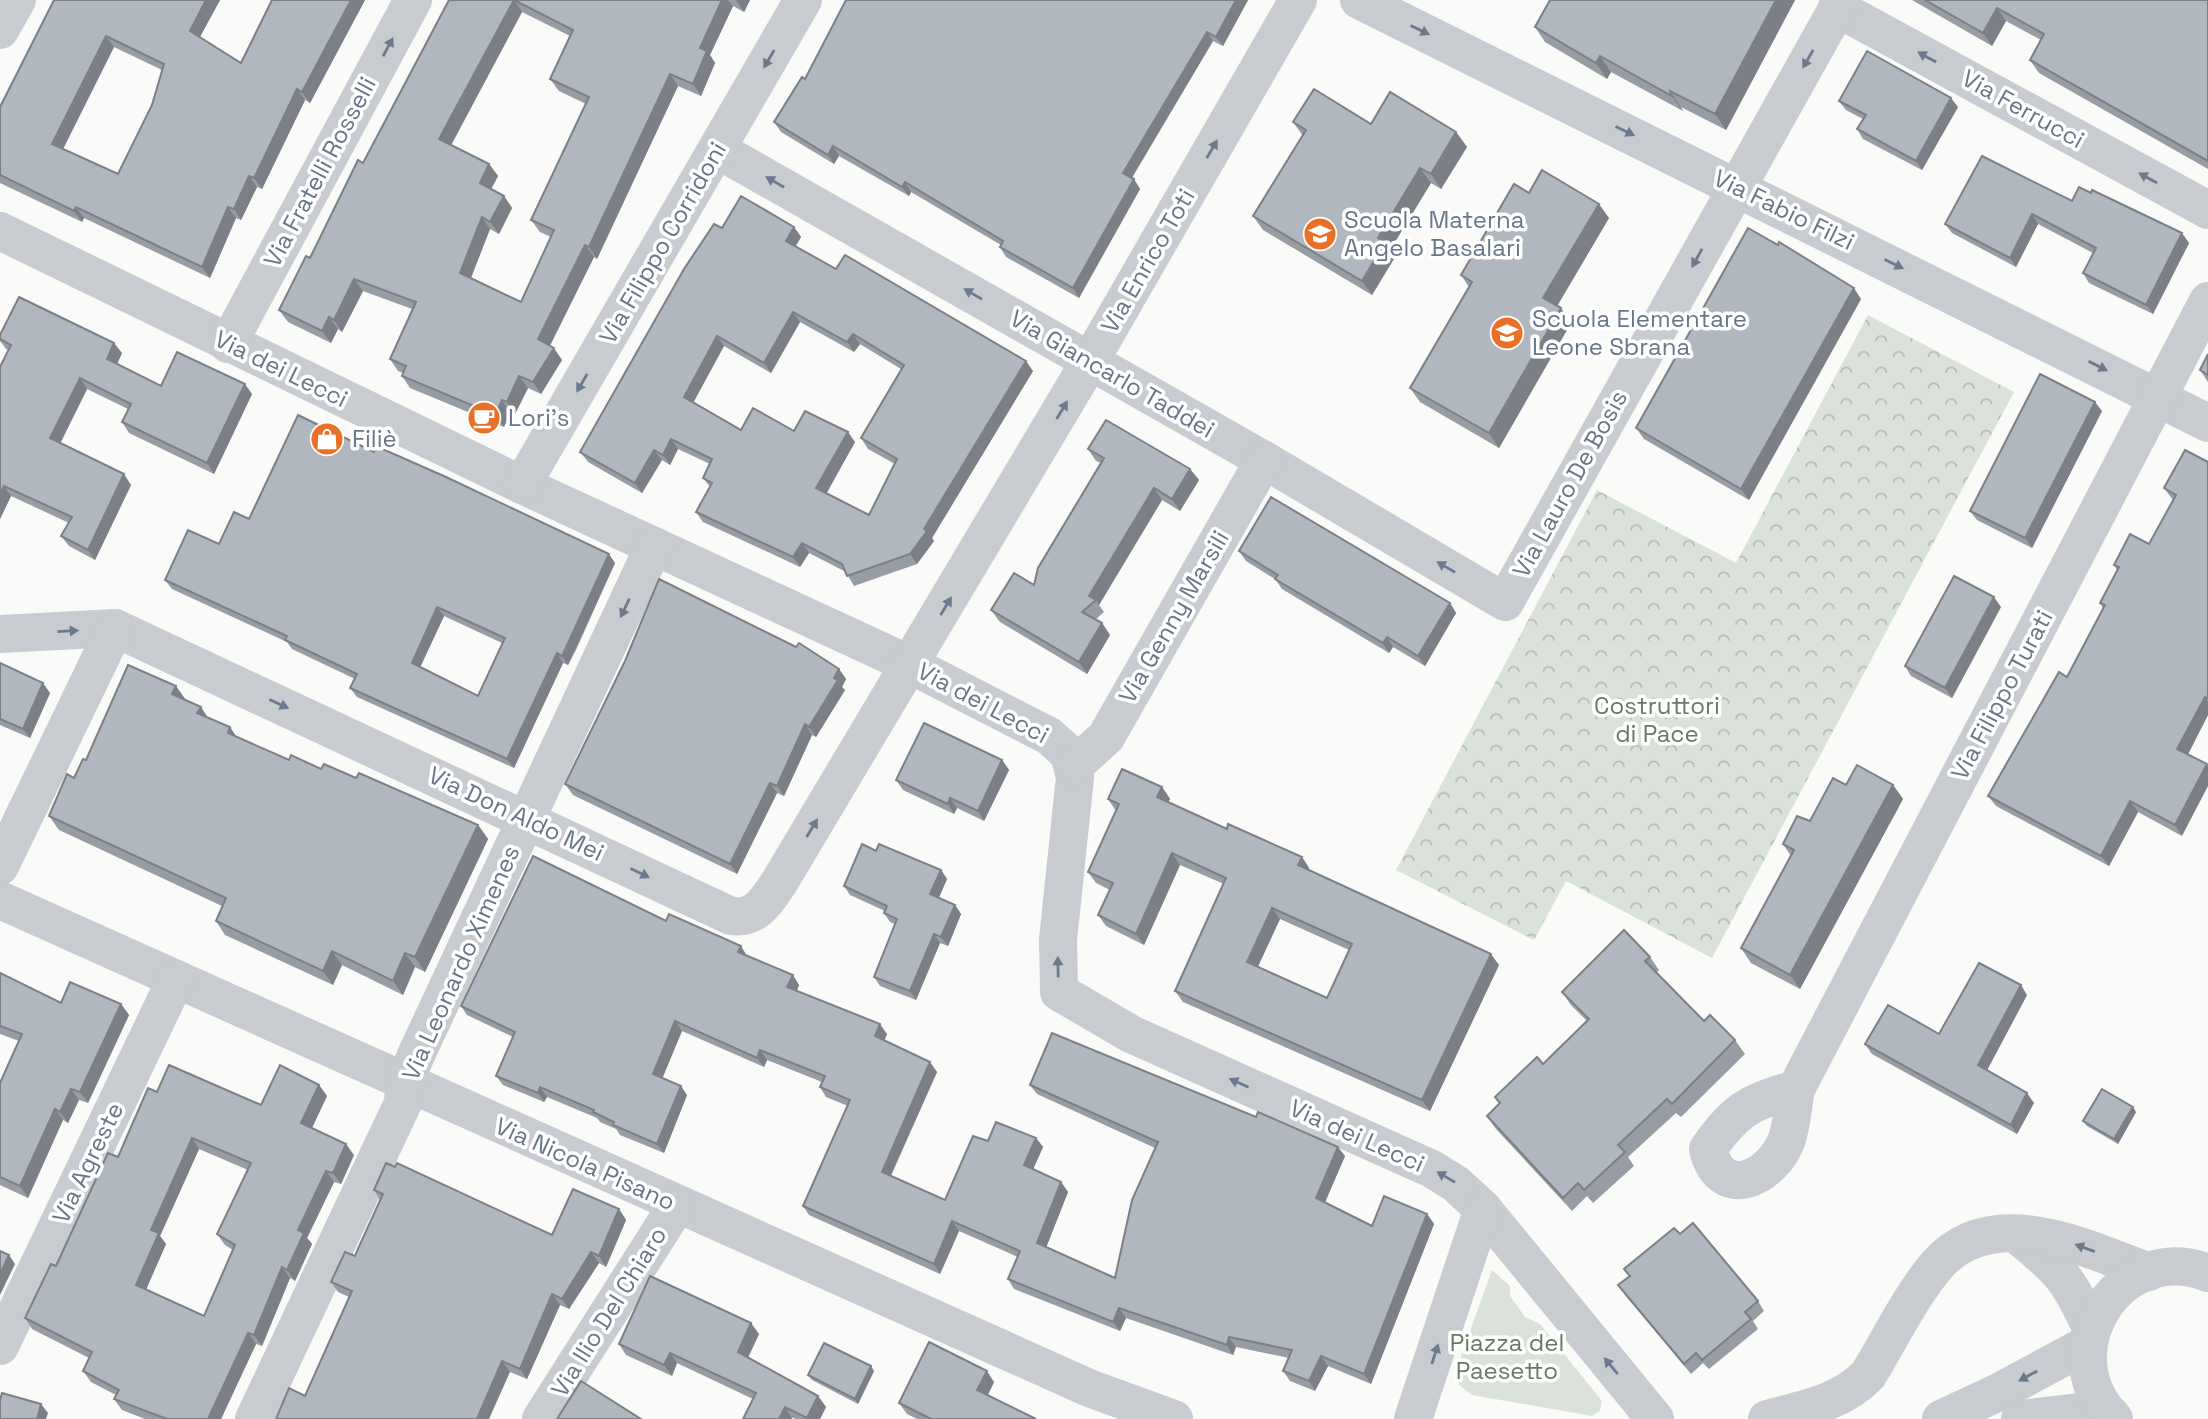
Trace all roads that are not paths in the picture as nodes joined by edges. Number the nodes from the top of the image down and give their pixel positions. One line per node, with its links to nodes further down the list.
1 (18, 0): 7 (street)
2 (413, 0): 13 (street, Via Fratelli Rosselli, one-way to 2)
3 (803, 0): 8 (street, Via Filippo Corridoni, one-way to 8)
4 (1298, 0): 14 (street, Via Enrico Toti, one-way to 4)
5 (1359, 0): 9 (street, Via Fabio Filzi, one-way to 9)
6 (1840, 4): 9 (street, Via Lauro De Bosis, one-way to 9); 10 (street, Via Ferrucci, one-way to 6)
7 (0, 30)
8 (718, 150): 14 (street, Via Giancarlo Taddei, one-way to 8); 18 (street, Via Filippo Corridoni, one-way to 18)
9 (1737, 186): 15 (street, Via Fabio Filzi, one-way to 15); 20 (street, Via Lauro De Bosis, one-way to 20)
10 (2208, 210)
11 (0, 231): 13 (street, Via dei Lecci)
12 (2207, 306): 15 (street, Via Filippo Turati)
13 (228, 344): 18 (street, Via dei Lecci)
14 (1090, 361): 17 (street, Via Giancarlo Taddei); 23 (street, Via Enrico Toti, one-way to 14)
15 (2158, 397): 16 (street, Via Fabio Filzi); 30 (street, Via Filippo Turati)
16 (2208, 423)
17 (1264, 460): 20 (street, Via Giancarlo Taddei, one-way to 17); 24 (street, Via Genny Marsili)
18 (522, 485): 19 (street, Via dei Lecci)
19 (654, 546): 23 (street, Via dei Lecci); 25 (street, Via Leonardo Ximenes, one-way to 25)
20 (1505, 602)
21 (115, 628): 22 (street, Via Don Aldo Mei, one-way to 21); 25 (street, Via Don Aldo Mei, one-way to 25); 26 (street)
22 (0, 634)
23 (911, 665): 24 (street, Via dei Lecci); 25 (street, Via Don Aldo Mei, one-way to 23)
24 (1074, 766): 32 (street, Via dei Lecci, one-way to 24)
25 (525, 818): 29 (street, Via Leonardo Ximenes)
26 (0, 866)
27 (0, 900): 28 (street, Via Nicola Pisano)
28 (176, 979): 29 (street, Via Nicola Pisano); 37 (street, Via Agreste)
29 (404, 1084): 31 (street, Via Nicola Pisano); 39 (street, Via Leonardo Ximenes)
30 (1796, 1089)
31 (677, 1205): 40 (street, Via Ilio Del Chiaro); 41 (street, Via Nicola Pisano)
32 (1483, 1209): 42 (street, one-way to 32); 43 (street, Via dei Lecci, one-way to 32)
33 (2017, 1234): 34 (street, one-way to 33); 36 (street); 44 (street)
34 (2149, 1272): 35 (street); 36 (street)
35 (2208, 1273)
36 (2090, 1336): 38 (street); 45 (street, one-way to 45)
37 (0, 1346)
38 (2113, 1417): 46 (street)
39 (254, 1419)
40 (541, 1419)
41 (1174, 1419)
42 (1413, 1419)
43 (1655, 1419)
44 (1767, 1419)
45 (1941, 1419)
46 (2020, 1419)

